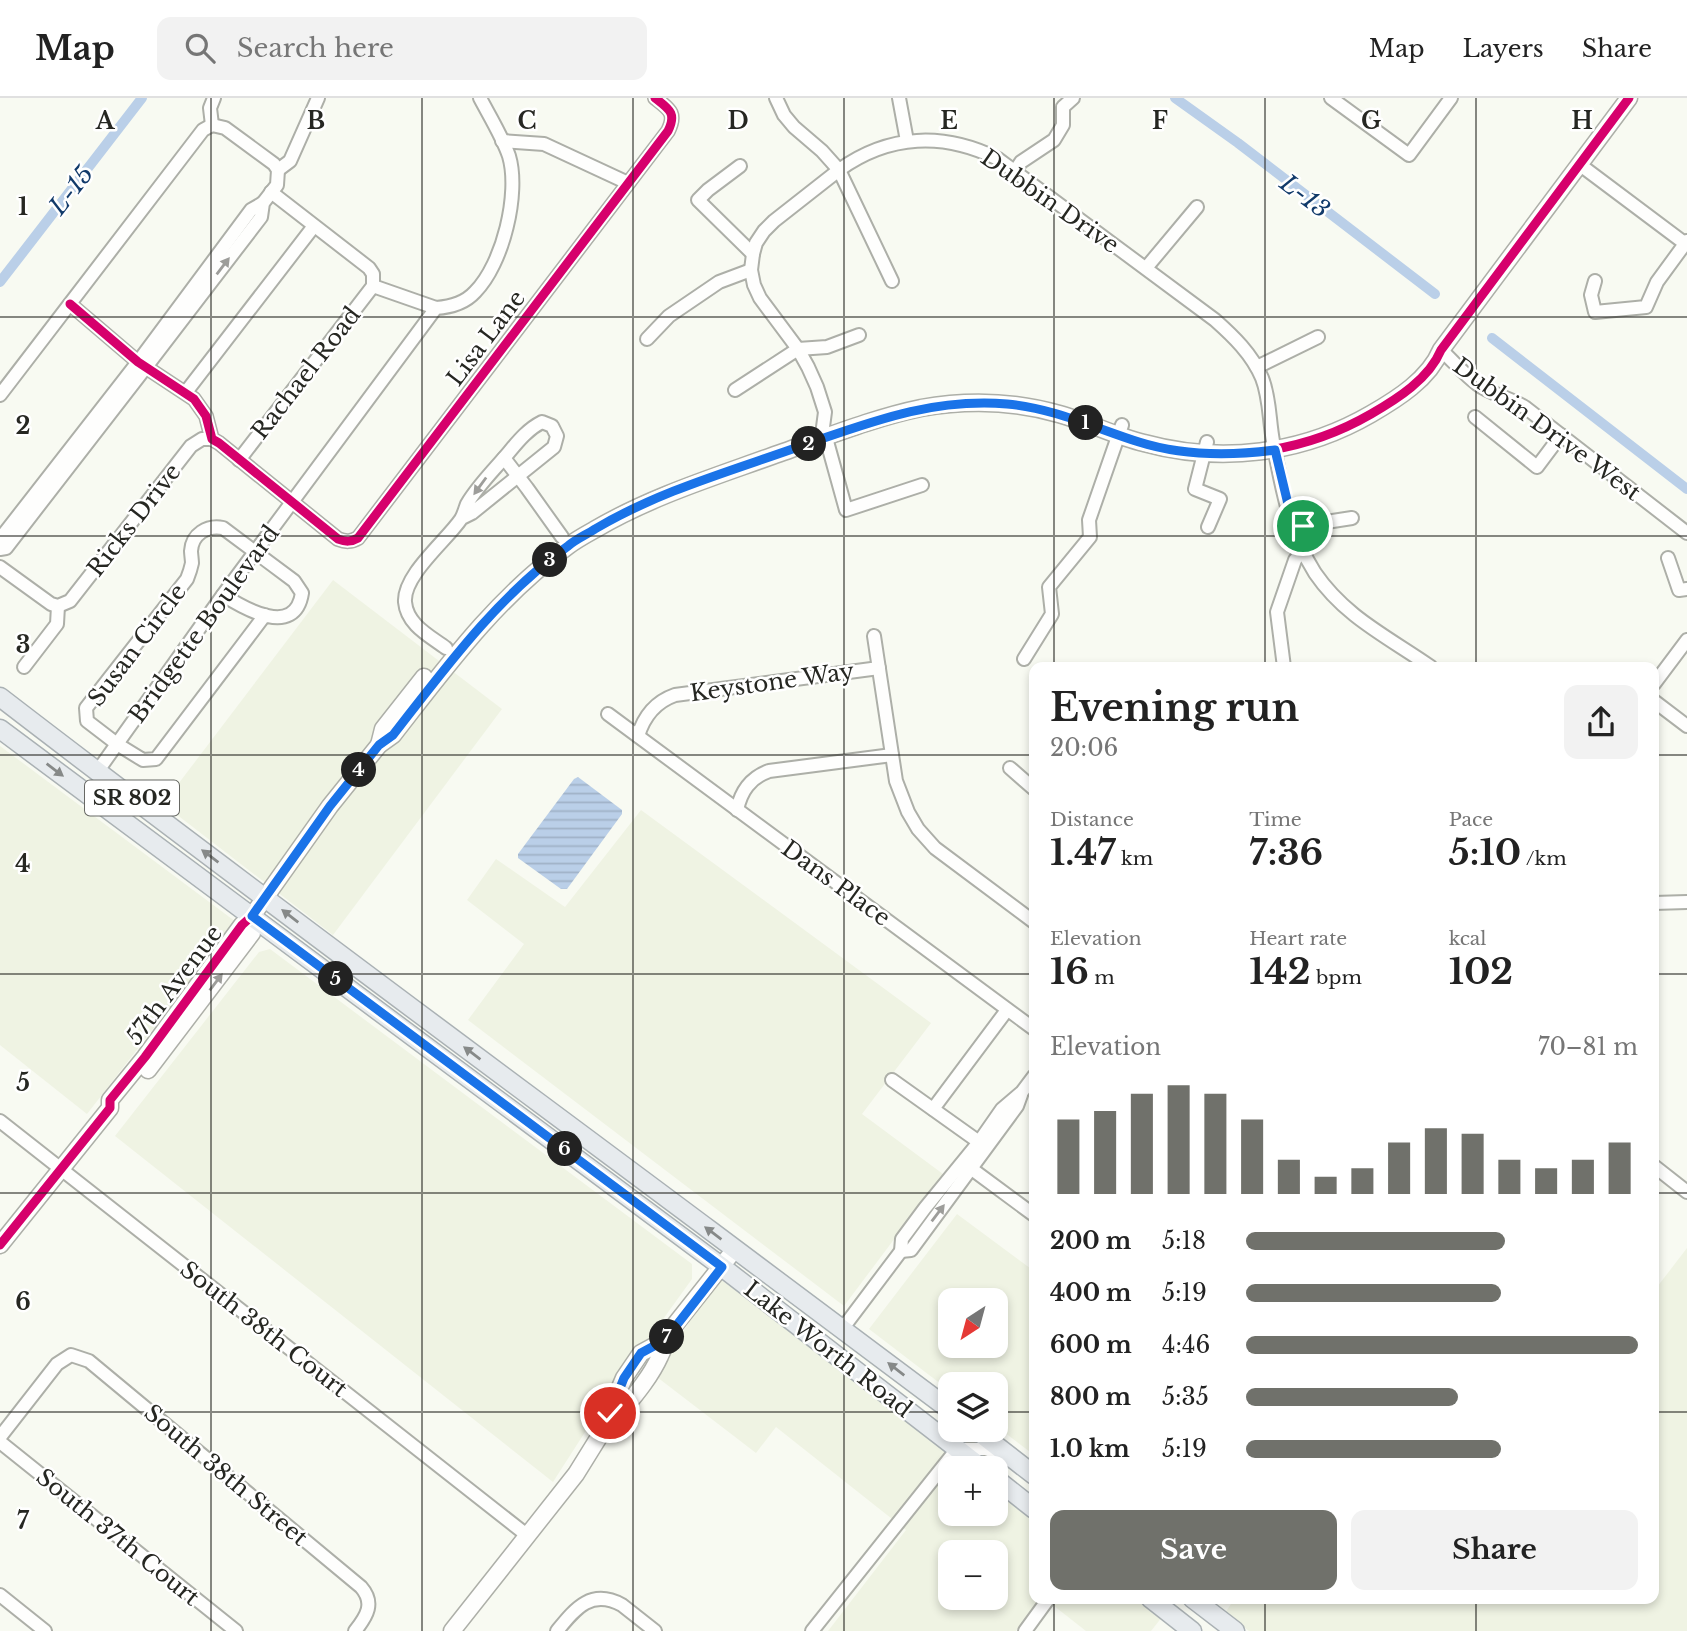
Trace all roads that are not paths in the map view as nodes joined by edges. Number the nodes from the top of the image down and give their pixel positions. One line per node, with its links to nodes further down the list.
1 (214, 98): 11 (street)
2 (318, 98): 16 (street)
3 (480, 98): 12 (street)
4 (655, 98): 19 (street, Lisa Lane)
5 (776, 98): 17 (street)
6 (899, 98): 13 (street)
7 (1073, 98): 18 (street)
8 (1331, 98): 9 (street)
9 (1451, 98)
10 (1629, 98): 14 (street, 57th Avenue)
11 (212, 125): 16 (street); 30 (street)
12 (502, 141): 19 (street); 31 (street)
13 (907, 141): 17 (street, Dubbin Drive); 18 (street, Dubbin Drive)
14 (1579, 164): 23 (street); 36 (street, 57th Avenue)
15 (740, 166): 24 (street)
16 (278, 170): 20 (street)
17 (839, 170): 24 (street, Dubbin Drive); 27 (street)
18 (1015, 171): 25 (street, Dubbin Drive)
19 (628, 183): 53 (street, Lisa Lane)
20 (267, 198): 22 (street); 37 (street)
21 (1197, 207): 25 (street)
22 (314, 226): 29 (street); 40 (street)
23 (1686, 243): 28 (street)
24 (753, 254): 26 (street, Dubbin Drive)
25 (1146, 268): 38 (street, Dubbin Drive)
26 (751, 270): 34 (street); 35 (street, Dubbin Drive)
27 (891, 281)
28 (1595, 281)
29 (373, 286): 31 (street); 50 (street, Rachael Road)
30 (70, 304): 37 (street); 41 (street)
31 (436, 308): 53 (street, Bridgette Boulevard)
32 (859, 335): 35 (street)
33 (1318, 337): 38 (street)
34 (648, 339)
35 (798, 349): 39 (street); 44 (street, Dubbin Drive)
36 (1441, 350): 45 (street, Dubbin Drive West); 47 (street, 57th Avenue)
37 (142, 364): 40 (street); 60 (street); 61 (street)
38 (1257, 367): 47 (street, Dubbin Drive)
39 (735, 390)
40 (186, 392): 46 (street)
41 (0, 395)
42 (1475, 417): 45 (street)
43 (1121, 430): 44 (street, 57th Avenue); 48 (street, 57th Avenue); 73 (street)
44 (824, 432): 52 (street, Dubbin Drive); 59 (street, 57th Avenue); 88 (street, 57th Avenue)
45 (1561, 435): 58 (street, Dubbin Drive West)
46 (212, 439): 50 (street, Rachael Road); 68 (street, Ricks Drive)
47 (1274, 445): 48 (street, 57th Avenue); 57 (street)
48 (1206, 448): 56 (street)
49 (504, 458): 51 (street); 51 (street); 54 (street, one-way to 54)
50 (239, 460): 53 (street, Rachael Road)
51 (518, 476): 54 (street); 59 (street)
52 (922, 485)
53 (292, 502): 63 (street, Bridgette Boulevard)
54 (462, 518): 72 (street)
55 (1352, 518): 57 (street)
56 (1208, 527)
57 (1294, 529): 62 (street)
58 (1687, 533)
59 (562, 537): 72 (street, 57th Avenue)
60 (0, 539)
61 (0, 549)
62 (1303, 550): 74 (street); 75 (street)
63 (255, 552): 67 (street, Bridgette Boulevard); 69 (street); 87 (street, Susan Circle)
64 (1668, 558): 66 (street)
65 (0, 567): 68 (street)
66 (1687, 589)
67 (223, 595): 69 (street, Susan Circle); 87 (street, Bridgette Boulevard)
68 (58, 606): 76 (street, Ricks Drive)
69 (265, 615): 87 (street, Susan Circle)
70 (874, 636): 77 (street)
71 (1687, 640): 78 (street)
72 (446, 648): 88 (street, 57th Avenue)
73 (1024, 659)
74 (1283, 662)
75 (1423, 662)
76 (24, 667)
77 (879, 668): 86 (street, Keystone Way); 89 (street)
78 (1659, 677)
79 (0, 697): 85 (main road, Lake Worth Road / SR 802)
80 (1659, 705): 83 (street)
81 (0, 712): 85 (main road)
82 (608, 714): 86 (street)
83 (1687, 726)
84 (0, 729): 97 (main road, Lake Worth Road / SR 802, one-way to 97)
85 (44, 731): 91 (main road, Lake Worth Road / SR 802)
86 (638, 736): 93 (street, Dans Place)
87 (117, 744): 91 (street, Bridgette Boulevard)
88 (379, 745): 94 (street, 57th Avenue)
89 (892, 755): 93 (street); 98 (street)
90 (1010, 768): 92 (street)
91 (97, 772): 94 (main road, Lake Worth Road / SR 802, one-way to 91)
92 (1029, 785)
93 (737, 810): 99 (street, Dans Place)
94 (265, 897): 97 (street, 57th Avenue); 102 (main road, Lake Worth Road / SR 802, one-way to 94)
95 (1687, 902): 96 (street)
96 (1659, 903)
97 (252, 916): 101 (main road, Lake Worth Road / SR 802); 113 (street, 57th Avenue)
98 (1029, 918)
99 (1007, 1010): 100 (street, Dans Place); 108 (street)
100 (1029, 1025)
101 (398, 1026): 102 (main road); 105 (main road, Lake Worth Road / SR 802)
102 (502, 1075): 111 (main road, Lake Worth Road / SR 802)
103 (892, 1080): 108 (street)
104 (1029, 1083): 106 (street)
105 (487, 1092): 111 (main road); 119 (main road, Lake Worth Road / SR 802)
106 (1023, 1092): 107 (street); 110 (street)
107 (1029, 1097)
108 (933, 1108): 110 (street)
109 (0, 1121): 113 (street, South 38th Court)
110 (983, 1145): 112 (street)
111 (606, 1153): 118 (main road, Lake Worth Road / SR 802, one-way to 111)
112 (967, 1165): 116 (street); 120 (street)
113 (60, 1169): 117 (street, 57th Avenue); 131 (street, South 38th Court)
114 (1659, 1170): 115 (street)
115 (1687, 1192)
116 (1029, 1211)
117 (0, 1245)
118 (735, 1249): 119 (street); 120 (main road, Lake Worth Road / SR 802)
119 (722, 1267): 125 (main road, Lake Worth Road / SR 802); 131 (street)
120 (843, 1328): 121 (main road, Lake Worth Road / SR 802, one-way to 120)
121 (938, 1401)
122 (0, 1437): 140 (street, South 38th Street)
123 (992, 1442): 127 (main road)
124 (0, 1443): 139 (street, South 37th Court)
125 (957, 1449): 126 (main road, Lake Worth Road / SR 802); 127 (street); 144 (street)
126 (966, 1456)
127 (1014, 1459): 128 (main road)
128 (1029, 1471)
129 (1008, 1488): 130 (main road)
130 (1029, 1505)
131 (528, 1536): 141 (street)
132 (0, 1595): 138 (street)
133 (1044, 1604): 145 (street)
134 (1158, 1604): 146 (main road)
135 (1175, 1604): 137 (main road)
136 (1200, 1604): 137 (main road)
137 (1211, 1612): 147 (main road)
138 (45, 1631)
139 (236, 1631)
140 (355, 1631)
141 (452, 1631)
142 (557, 1631): 143 (street)
143 (655, 1631)
144 (812, 1631)
145 (1024, 1631)
146 (1192, 1631)
147 (1235, 1631)

